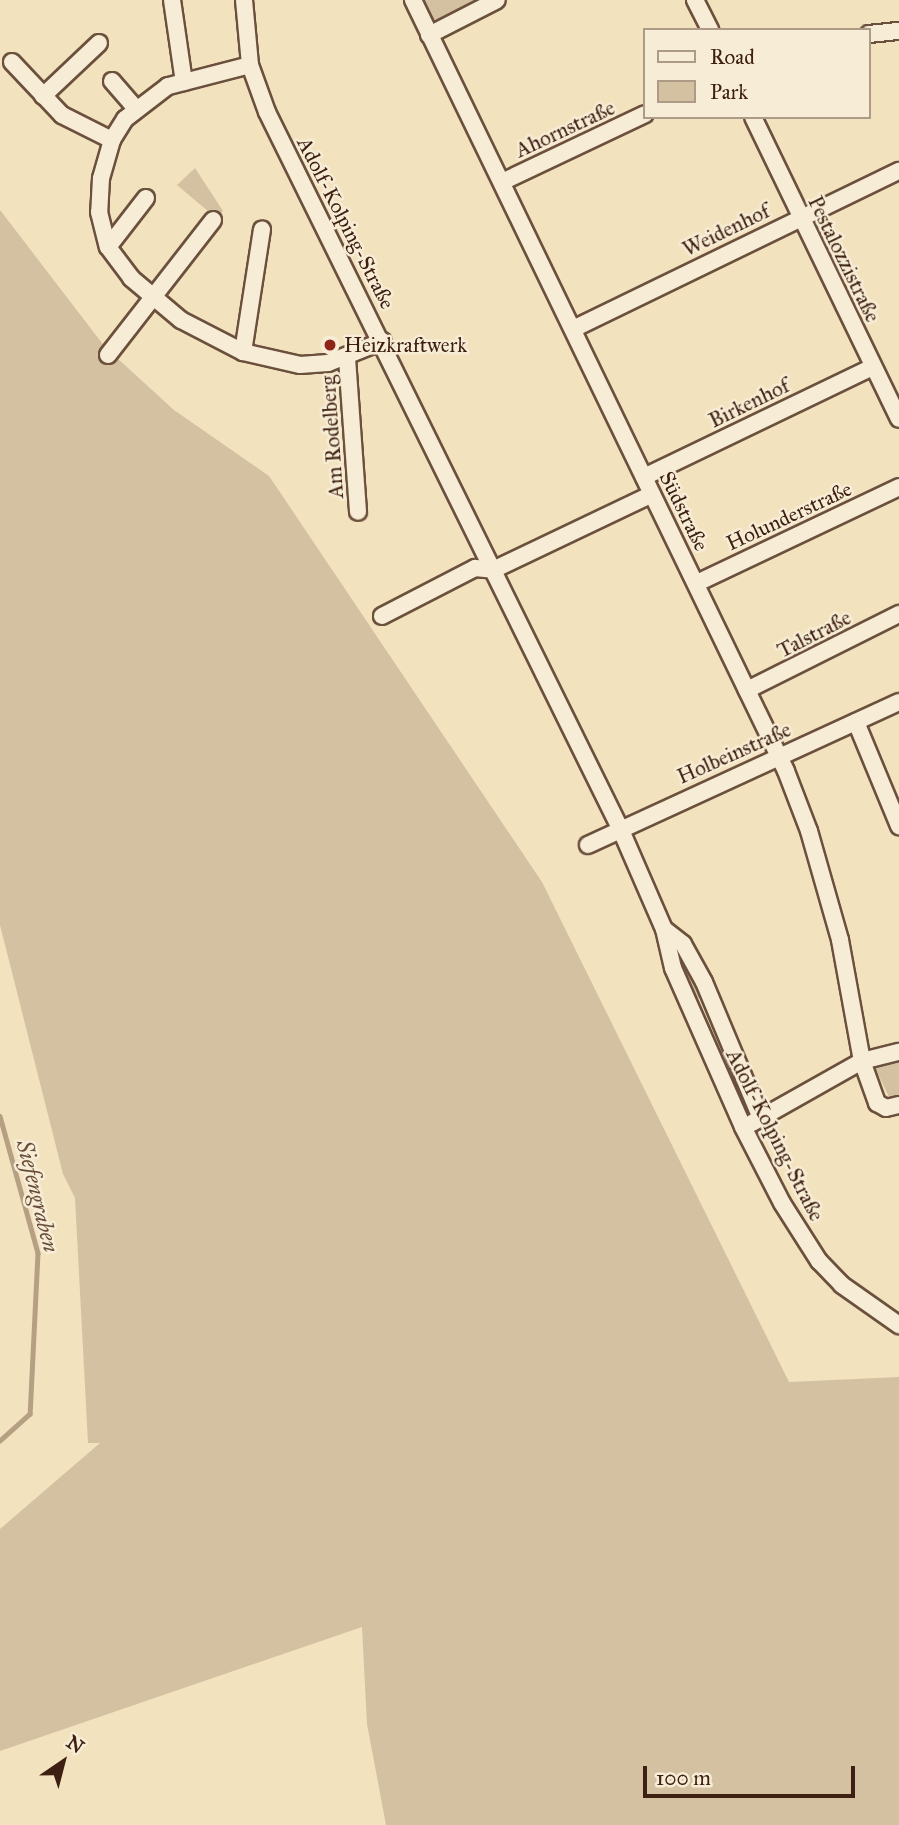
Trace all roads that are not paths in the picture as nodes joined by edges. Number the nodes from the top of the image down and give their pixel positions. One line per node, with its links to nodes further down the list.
1 (172, 0): 14 (street)
2 (244, 0): 12 (street, Adolf-Kolping-Straße)
3 (413, 0): 9 (street, Südstraße)
4 (497, 0): 9 (street)
5 (695, 0): 6 (street)
6 (708, 28)
7 (899, 31): 8 (street)
8 (871, 34)
9 (429, 35): 21 (street, Südstraße)
10 (99, 43): 15 (street)
11 (12, 62): 15 (street)
12 (250, 65): 14 (street, Am Rodelberg); 29 (street, Adolf-Kolping-Straße)
13 (112, 81): 16 (street)
14 (184, 82): 16 (street, Am Rodelberg)
15 (43, 96): 19 (street)
16 (135, 107): 19 (street, Am Rodelberg)
17 (643, 115): 21 (street, Ahornstraße)
18 (754, 119): 23 (street, Pestalozzistraße)
19 (112, 140): 26 (street, Am Rodelberg)
20 (899, 171): 23 (street, Weidenhof)
21 (502, 182): 28 (street, Südstraße)
22 (146, 198): 26 (street)
23 (800, 217): 28 (street, Weidenhof); 33 (street, Pestalozzistraße)
24 (213, 220): 27 (street)
25 (262, 229): 30 (street)
26 (108, 247): 27 (street, Am Rodelberg)
27 (153, 299): 30 (street, Am Rodelberg); 31 (street)
28 (573, 329): 35 (street, Südstraße)
29 (383, 341): 32 (street, Am Rodelberg); 39 (street, Adolf-Kolping-Straße)
30 (243, 352): 32 (street, Am Rodelberg)
31 (108, 355)
32 (347, 358): 38 (street, Am Rodelberg)
33 (873, 367): 34 (street, Pestalozzistraße); 35 (street, Birkenhof)
34 (899, 419)
35 (644, 477): 37 (street, Südstraße)
36 (899, 486): 40 (street, Holunderstraße)
37 (652, 494): 39 (street); 40 (street, Südstraße)
38 (358, 512)
39 (493, 570): 42 (street); 48 (street, Adolf-Kolping-Straße)
40 (696, 583): 43 (street, Südstraße)
41 (899, 614): 43 (street, Talstraße)
42 (382, 616)
43 (747, 690): 46 (street, Südstraße)
44 (899, 702): 45 (street, Holbeinstraße)
45 (856, 722): 46 (street, Holbeinstraße); 47 (street)
46 (778, 755): 48 (street, Holbeinstraße); 52 (street, Südstraße)
47 (899, 826)
48 (620, 828): 49 (street, Holbeinstraße); 50 (street, Adolf-Kolping-Straße)
49 (588, 845)
50 (664, 929): 54 (street, Adolf-Kolping-Straße); 55 (street, Adolf-Kolping-Straße)
51 (899, 1052): 52 (street)
52 (862, 1061): 53 (street, Südstraße); 54 (street)
53 (899, 1105)
54 (761, 1118): 55 (street)
55 (743, 1127): 56 (street, Adolf-Kolping-Straße)
56 (899, 1325)

